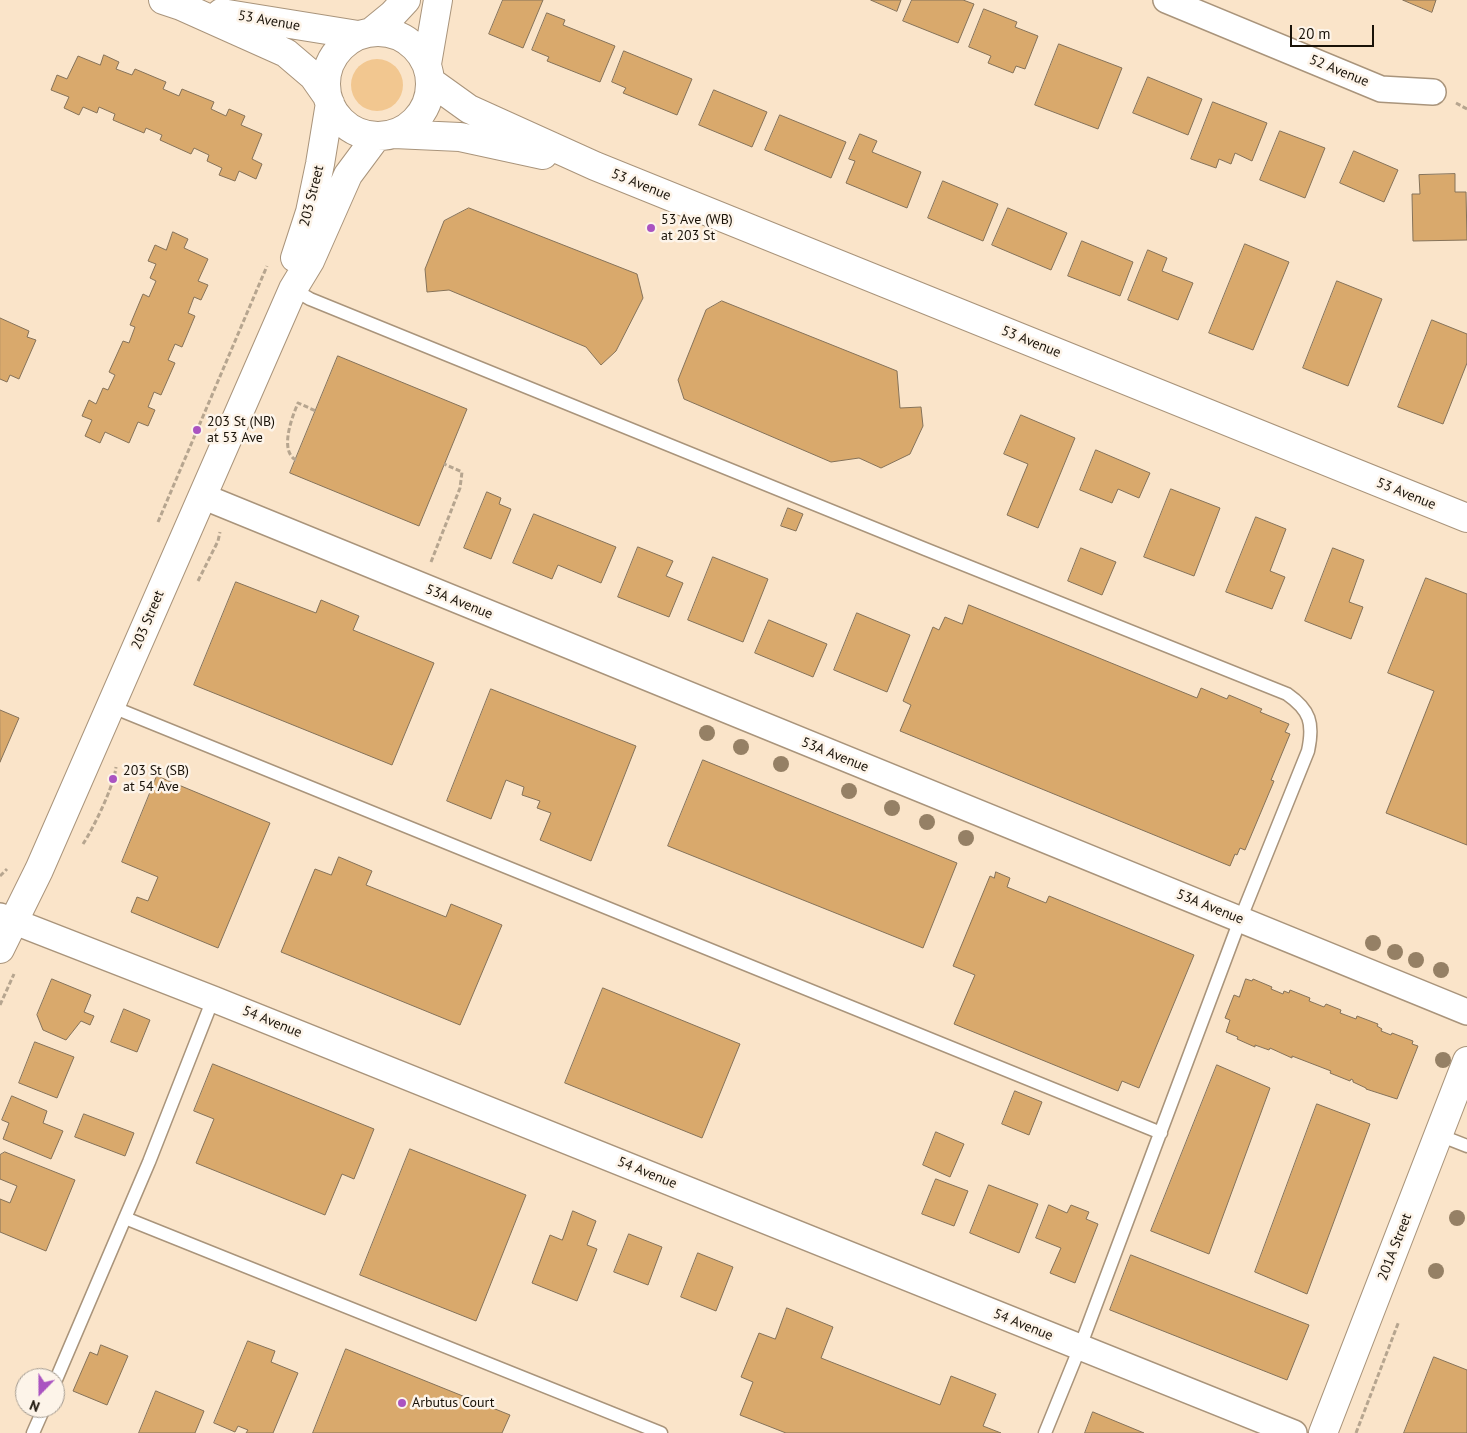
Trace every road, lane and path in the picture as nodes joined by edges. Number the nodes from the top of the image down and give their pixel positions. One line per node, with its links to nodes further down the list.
1 (406, 0): 5 (street)
2 (438, 0): 6 (street)
3 (1166, 0): 7 (street, 52 Avenue)
4 (172, 3): 5 (street, 53 Avenue); 8 (street, 53 Avenue)
5 (364, 33): 6 (street); 8 (street)
6 (428, 72): 9 (street); 10 (street, 53 Avenue)
7 (1433, 92)
8 (328, 99): 9 (street); 12 (street, 203 Street)
9 (386, 135): 10 (street, 53 Avenue); 12 (street, 203 Street)
10 (595, 166): 17 (street, 53 Avenue)
11 (269, 262): 18 (path)
12 (293, 289): 16 (street, 203 Street); 24 (lane)
13 (316, 411): 14 (path)
14 (296, 460)
15 (444, 464): 21 (path)
16 (202, 496): 22 (street, 203 Street); 24 (street, 53A Avenue)
17 (1467, 518)
18 (154, 530)
19 (220, 530): 20 (path)
20 (218, 540)
21 (431, 563)
22 (110, 706): 23 (street, 203 Street); 29 (lane)
23 (7, 918): 25 (street, 203 Street); 26 (street, 54 Avenue)
24 (1240, 920): 27 (street, 53A Avenue); 29 (lane)
25 (0, 949)
26 (213, 998): 32 (lane); 34 (street, 54 Avenue)
27 (1467, 1012)
28 (1467, 1061): 30 (street, 201A Street)
29 (1161, 1133): 34 (lane)
30 (1439, 1135): 31 (lane); 41 (street, 201A Street)
31 (1467, 1146)
32 (125, 1218): 35 (lane); 38 (lane)
33 (1402, 1312): 42 (path)
34 (1080, 1348): 39 (lane); 40 (street, 54 Avenue)
35 (61, 1368)
36 (40, 1418): 37 (lane)
37 (34, 1433)
38 (661, 1433)
39 (1045, 1433)
40 (1294, 1433)
41 (1323, 1433)
42 (1356, 1433)

